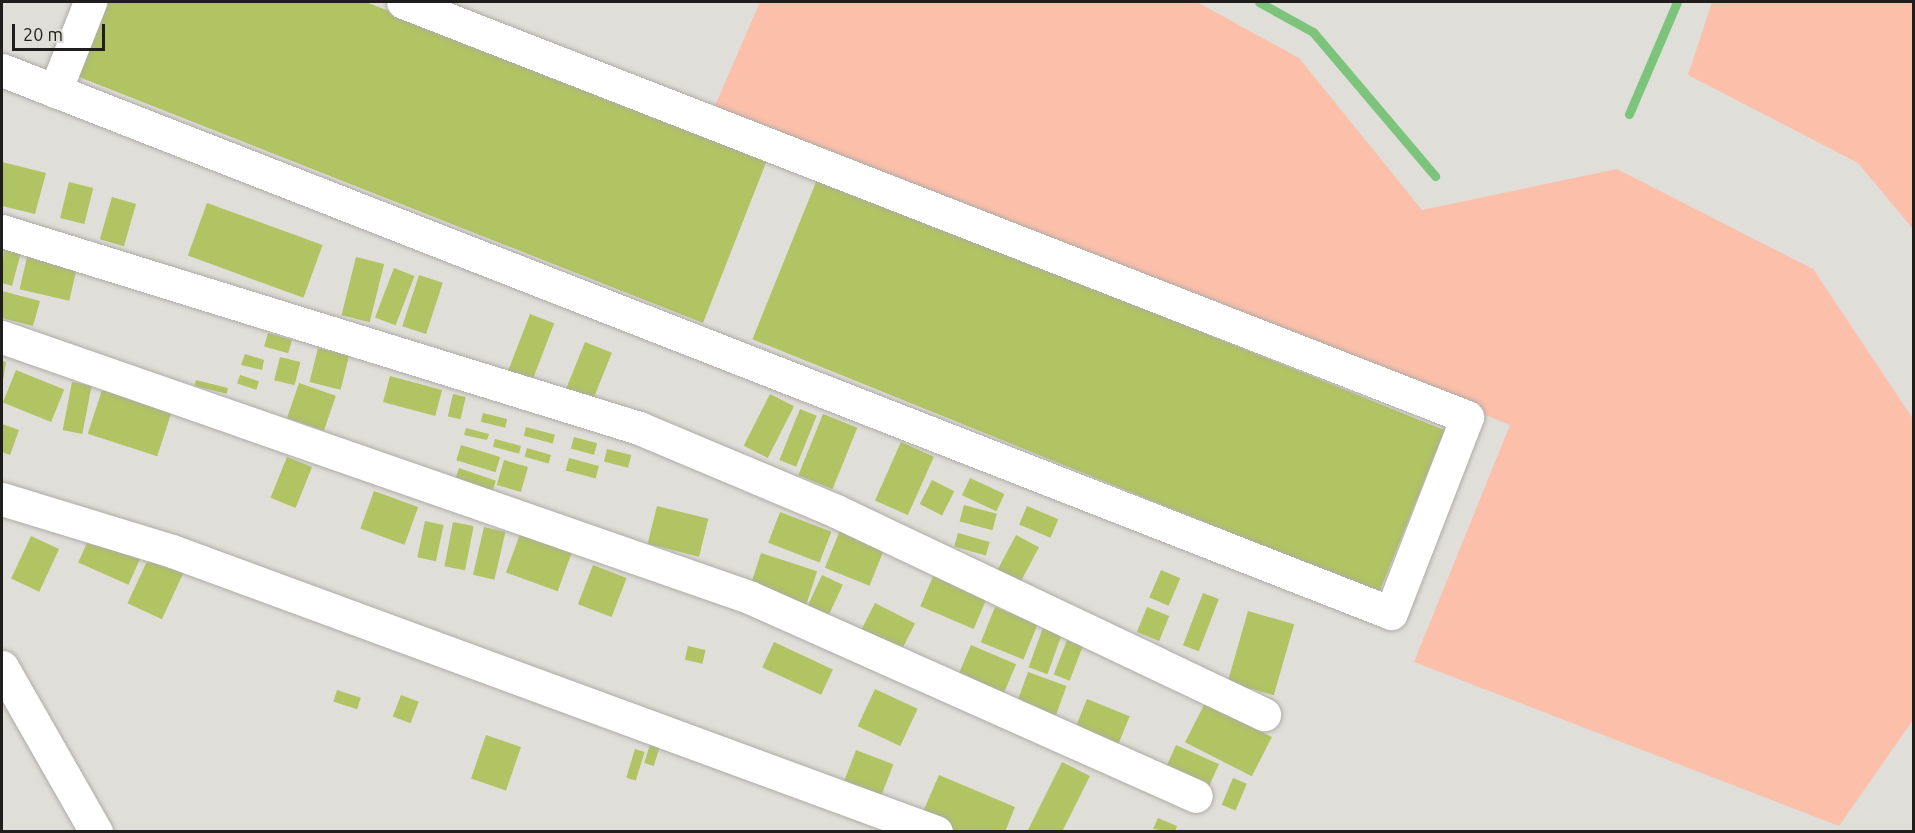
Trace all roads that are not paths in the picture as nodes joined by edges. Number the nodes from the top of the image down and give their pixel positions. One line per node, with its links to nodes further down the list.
1 (90, 2): 4 (street)
2 (403, 2): 4 (street)
3 (2, 70): 4 (street)
4 (55, 91)
5 (2, 231): 9 (street)
6 (2, 337): 10 (street)
7 (2, 499): 12 (street)
8 (2, 667): 11 (street)
9 (1264, 714)
10 (1196, 796)
11 (96, 831)
12 (936, 831)

